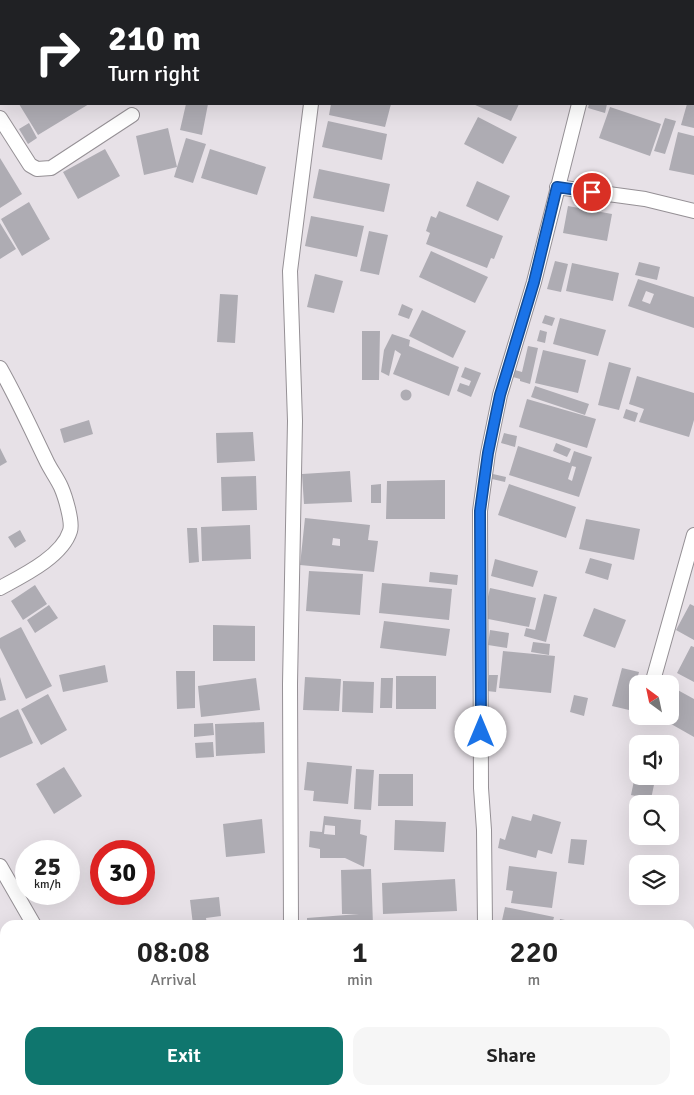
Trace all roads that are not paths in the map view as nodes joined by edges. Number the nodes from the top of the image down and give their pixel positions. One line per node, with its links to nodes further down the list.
1 (312, 105): 13 (street)
2 (579, 105): 5 (street)
3 (132, 116): 4 (street)
4 (0, 118)
5 (557, 187): 6 (street); 14 (street)
6 (694, 210)
7 (0, 368): 9 (street)
8 (694, 535): 10 (street)
9 (0, 588)
10 (655, 675)
11 (0, 866): 12 (street)
12 (31, 920)
13 (291, 920)
14 (485, 920)

